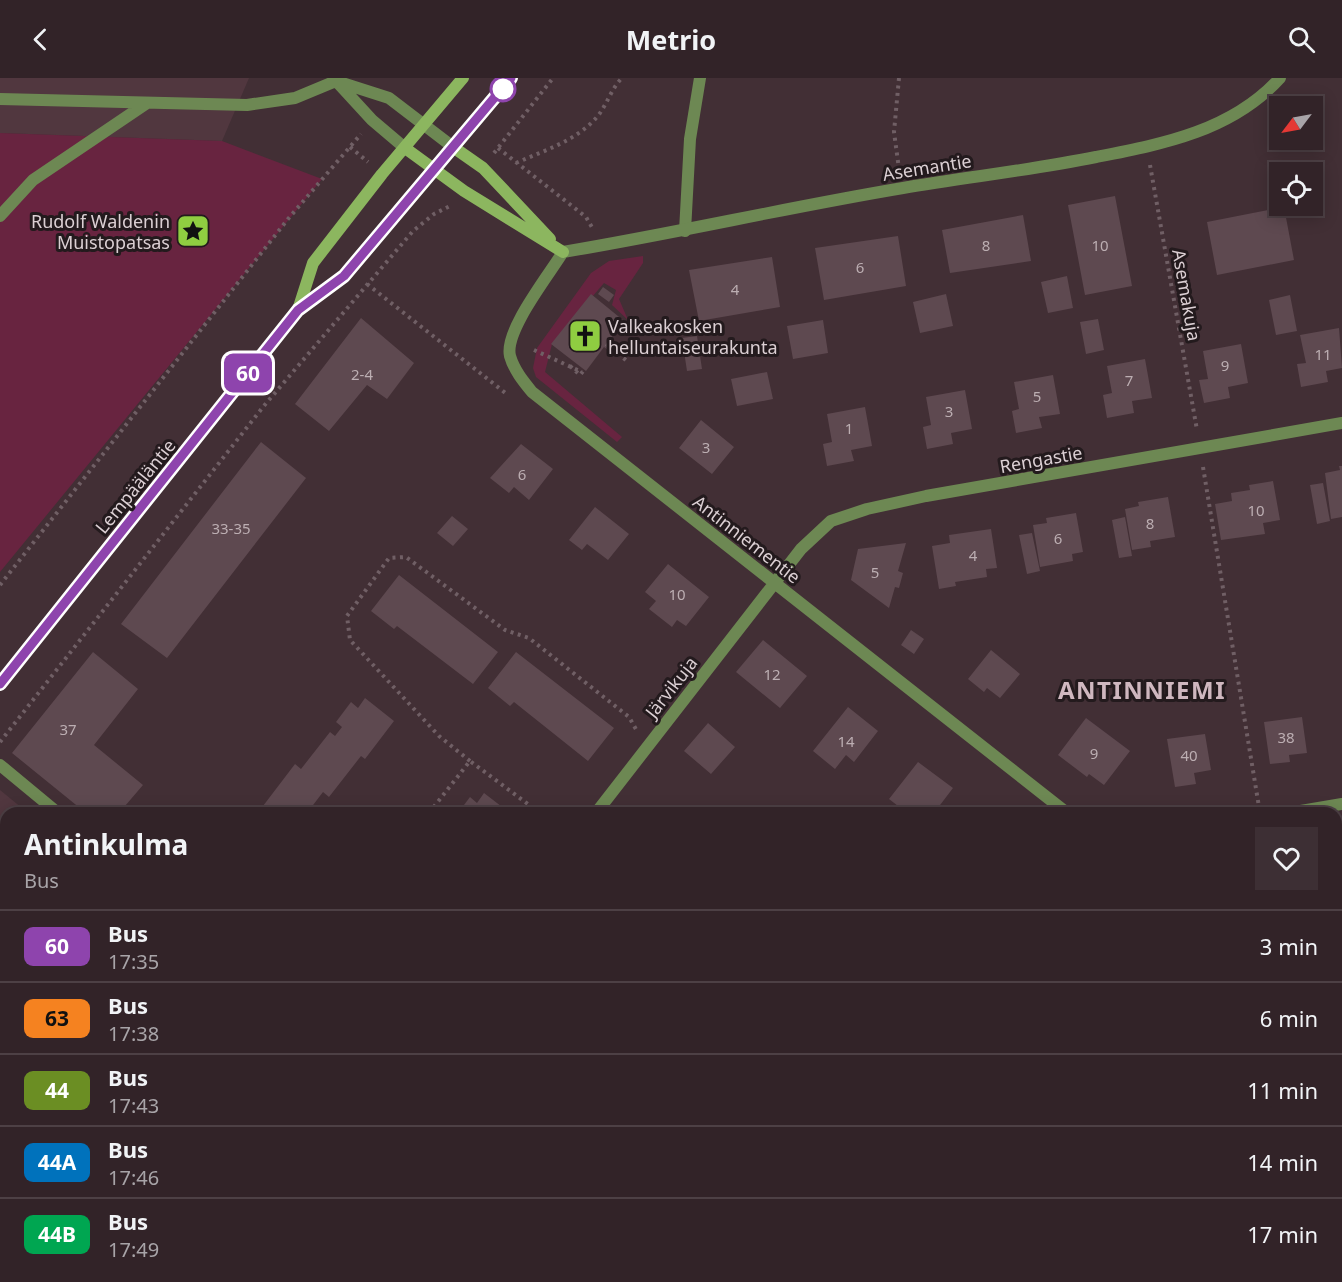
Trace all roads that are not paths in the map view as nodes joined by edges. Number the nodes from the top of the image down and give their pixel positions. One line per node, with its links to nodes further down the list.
1 (463, 78): 8 (main road, Lempääläntie)
2 (511, 78): 10 (main road, Lempääläntie)
3 (700, 78): 13 (street)
4 (1280, 78): 13 (street, Asemantie)
5 (335, 80): 7 (street); 8 (street); 9 (street)
6 (0, 99): 7 (street)
7 (147, 103): 12 (street)
8 (425, 124): 9 (main road, Lempääläntie); 10 (street)
9 (405, 147): 11 (main road); 15 (main road, Lempääläntie)
10 (453, 147): 11 (main road, Lempääläntie); 14 (main road)
11 (434, 170): 14 (main road); 15 (main road, Lempääläntie)
12 (0, 216)
13 (685, 231): 14 (street, Asemantie)
14 (563, 252): 17 (street, Antinniementie)
15 (298, 310): 18 (main road, Lempääläntie)
16 (1342, 423): 17 (street, Rengastie)
17 (773, 583): 22 (street, Järvikuja); 23 (street, Antinniementie)
18 (0, 684)
19 (0, 765): 21 (street)
20 (1342, 804): 24 (street)
21 (51, 807)
22 (602, 807)
23 (1059, 807)
24 (1324, 807)

